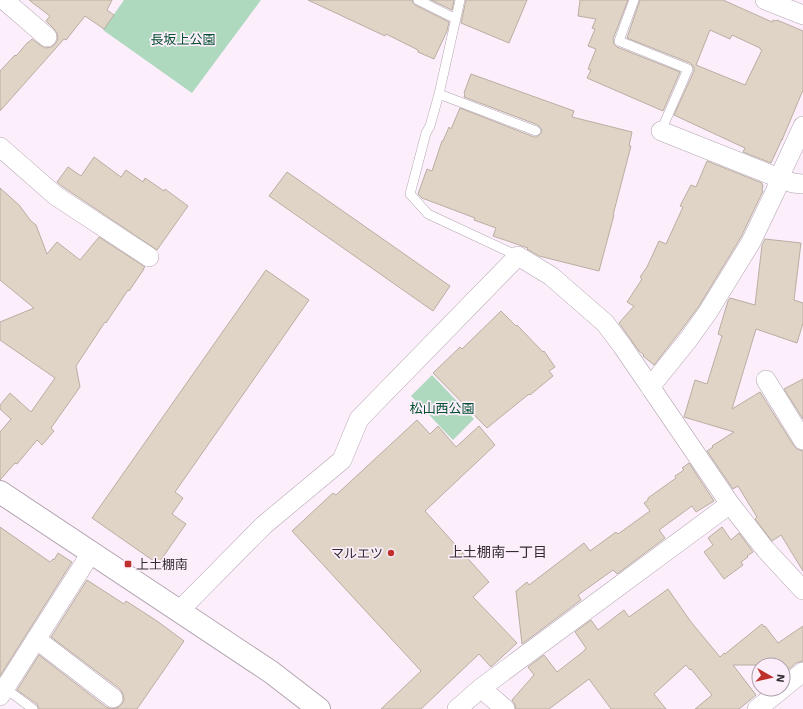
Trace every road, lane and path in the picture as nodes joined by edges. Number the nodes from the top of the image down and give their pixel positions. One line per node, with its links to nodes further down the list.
1 (4, 0): 8 (street)
2 (418, 0): 7 (lane)
3 (460, 0): 7 (lane)
4 (634, 0): 12 (lane)
5 (765, 0): 6 (street)
6 (803, 15)
7 (456, 19): 9 (lane)
8 (47, 37)
9 (439, 94): 11 (lane); 16 (lane)
10 (803, 126): 14 (street)
11 (536, 131)
12 (661, 131): 14 (street)
13 (0, 147): 17 (street)
14 (779, 178): 15 (street); 19 (street)
15 (803, 184)
16 (518, 256): 19 (street); 25 (street)
17 (149, 257)
18 (766, 380): 20 (street)
19 (650, 387): 22 (street)
20 (803, 440)
21 (0, 492): 23 (street)
22 (730, 504): 24 (street); 29 (street)
23 (91, 553): 25 (street); 26 (street)
24 (803, 590)
25 (179, 611): 34 (street)
26 (36, 639): 30 (street); 32 (street)
27 (803, 672): 28 (street)
28 (791, 681)
29 (481, 688): 35 (street); 36 (street)
30 (3, 692): 33 (lane)
31 (771, 697): 37 (street)
32 (113, 698)
33 (33, 709)
34 (319, 709)
35 (457, 709)
36 (505, 709)
37 (757, 709)

